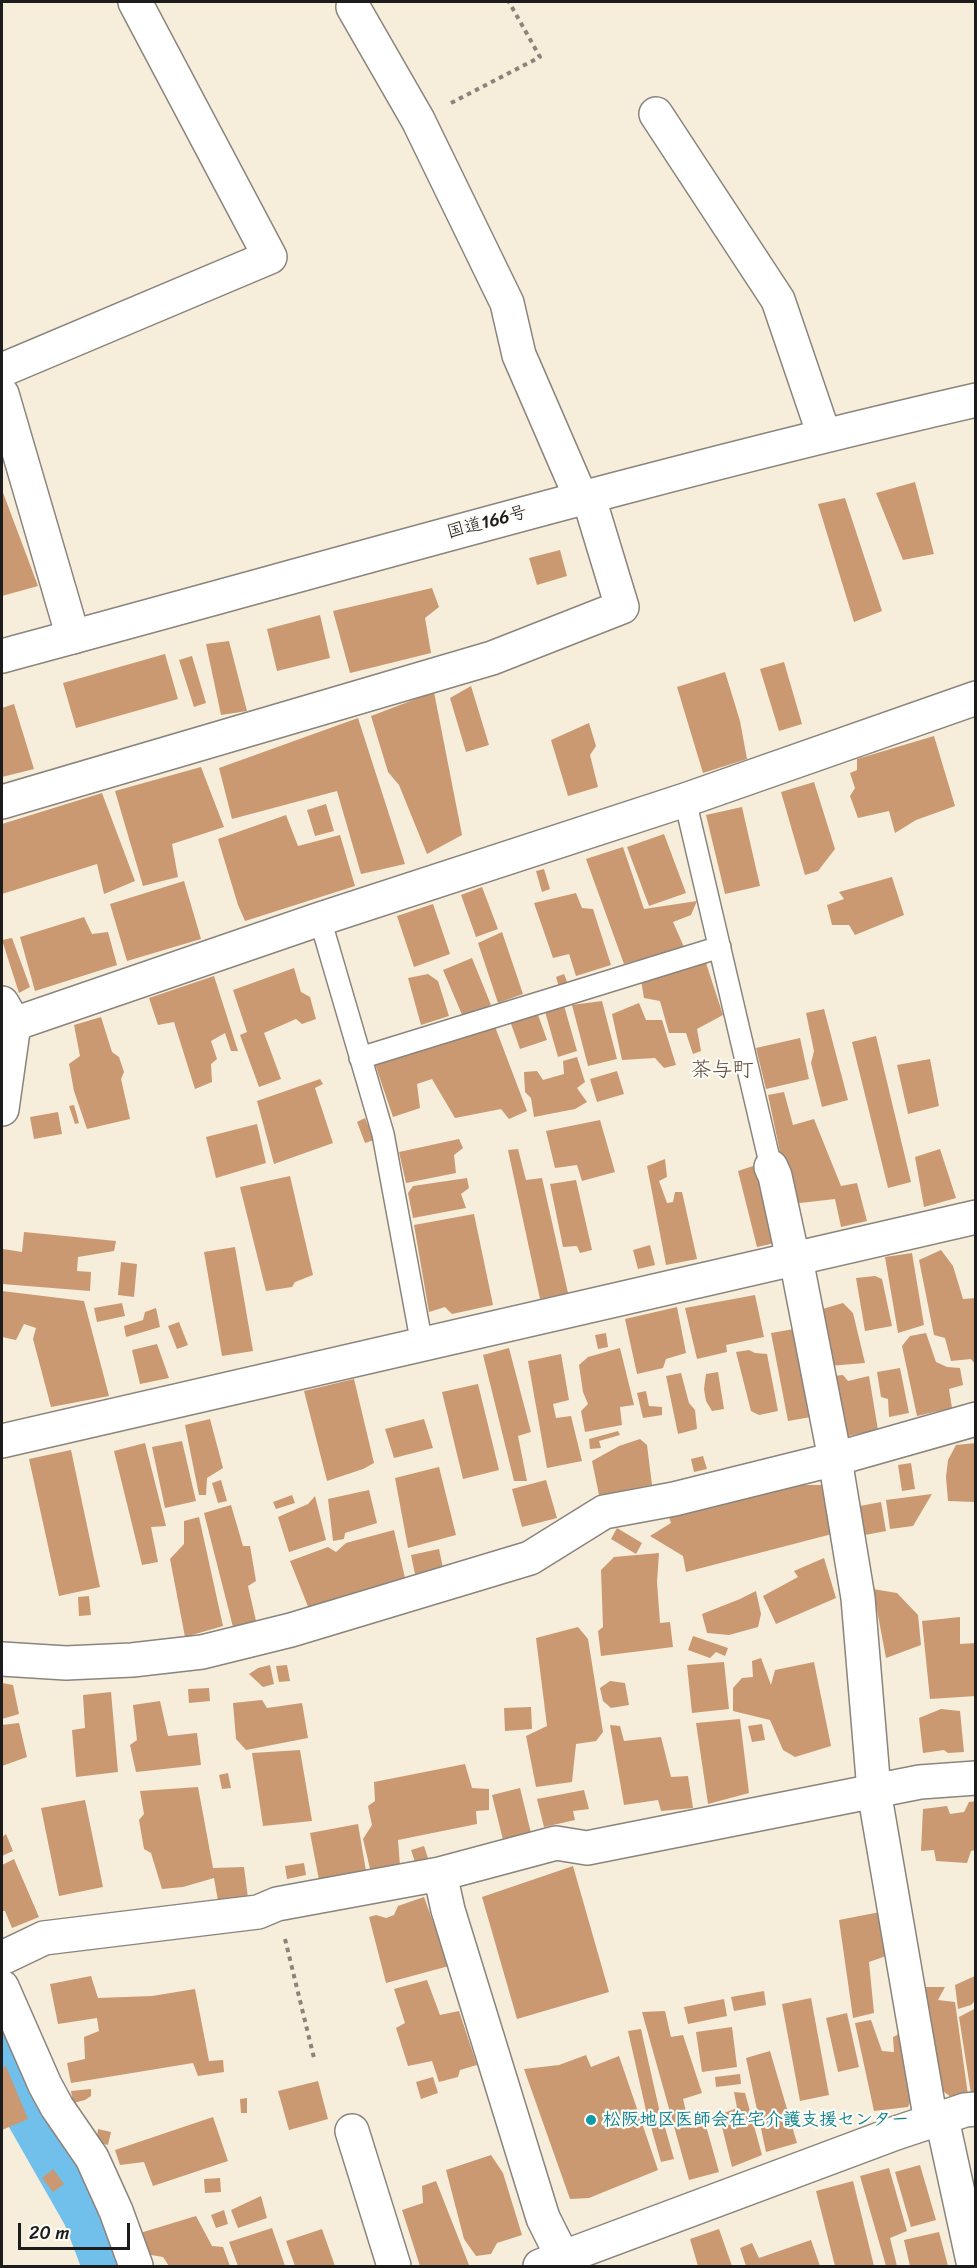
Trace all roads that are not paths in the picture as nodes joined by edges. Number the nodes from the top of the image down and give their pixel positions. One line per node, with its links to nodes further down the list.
1 (135, 2): 4 (main road)
2 (352, 8): 8 (main road)
3 (656, 114): 7 (main road)
4 (2, 370)
5 (2, 394): 9 (main road)
6 (975, 400): 7 (main road, 国道166号)
7 (824, 435): 8 (main road, 国道166号)
8 (584, 497): 9 (main road, 国道166号); 13 (main road)
9 (73, 637): 10 (main road, 国道166号)
10 (2, 656)
11 (975, 698): 12 (main road)
12 (685, 800): 14 (main road); 15 (lane)
13 (2, 802)
14 (320, 919): 16 (main road); 17 (lane)
15 (720, 947): 17 (lane); 19 (lane)
16 (8, 1013): 18 (main road)
17 (360, 1058): 22 (lane)
18 (2, 1109)
19 (771, 1167): 21 (main road)
20 (975, 1217): 21 (main road)
21 (795, 1259): 22 (main road); 25 (main road)
22 (422, 1345): 24 (main road)
23 (975, 1419): 25 (main road)
24 (2, 1441)
25 (836, 1458): 26 (main road); 28 (main road)
26 (2, 1659)
27 (975, 1779): 28 (main road)
28 (874, 1791): 29 (main road); 33 (main road)
29 (440, 1874): 30 (main road); 35 (main road)
30 (2, 1958)
31 (2, 1987): 36 (main road)
32 (975, 2109): 33 (main road)
33 (936, 2120): 35 (main road); 38 (main road)
34 (352, 2131): 37 (main road)
35 (552, 2262)
36 (136, 2266)
37 (394, 2266)
38 (974, 2266)

